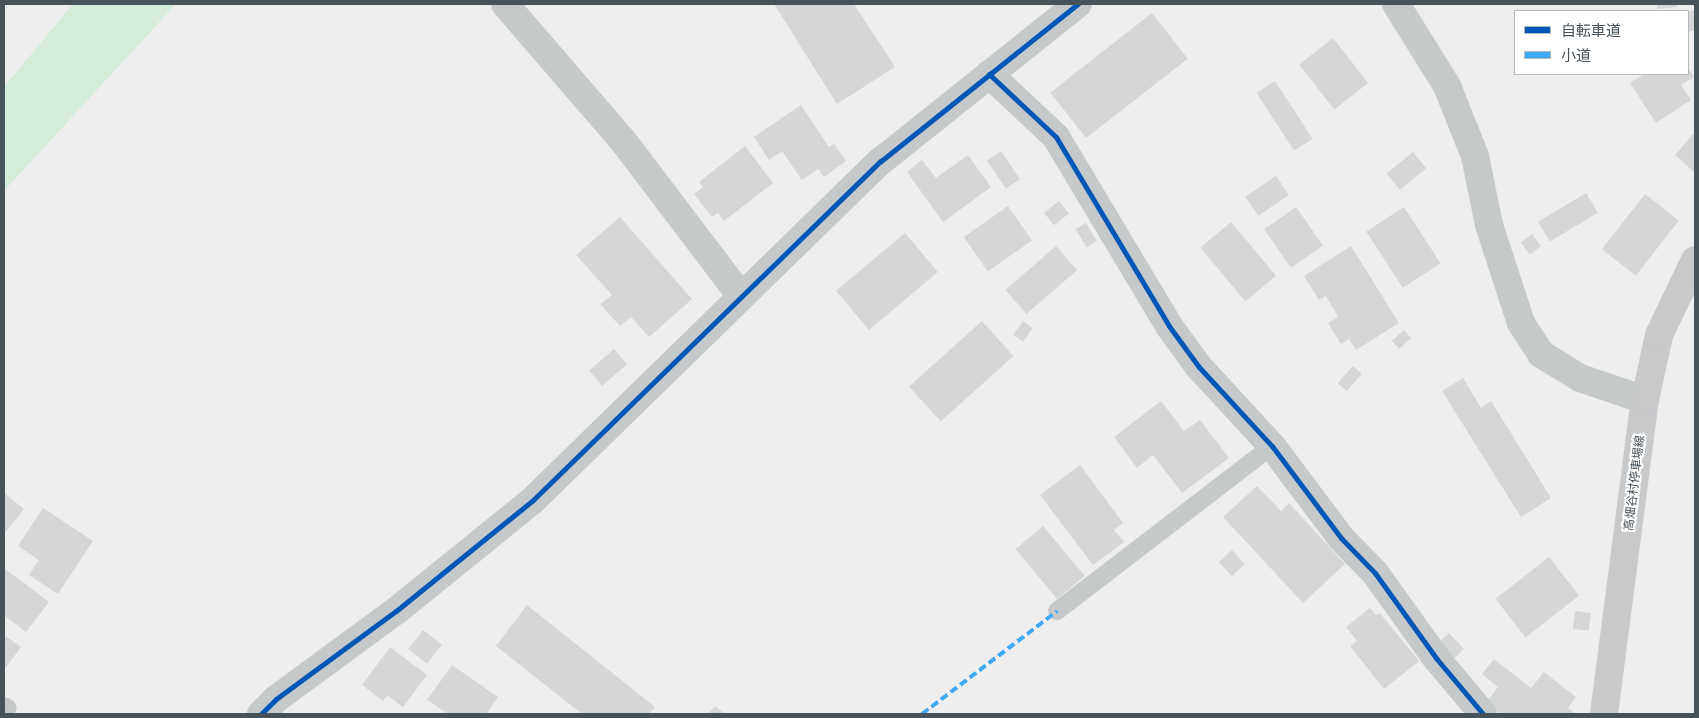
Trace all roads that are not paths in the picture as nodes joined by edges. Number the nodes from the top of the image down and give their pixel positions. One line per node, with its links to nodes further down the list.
1 (505, 4): 6 (street)
2 (1078, 4): 4 (street)
3 (1396, 4): 7 (street)
4 (989, 74): 6 (street); 8 (street)
5 (1695, 260): 7 (main road, 高畑谷村停車場線)
6 (741, 296): 10 (street)
7 (1644, 400): 12 (main road, 高畑谷村停車場線)
8 (1272, 446): 9 (lane); 11 (street)
9 (1057, 611)
10 (261, 714)
11 (1483, 714)
12 (1604, 714)

